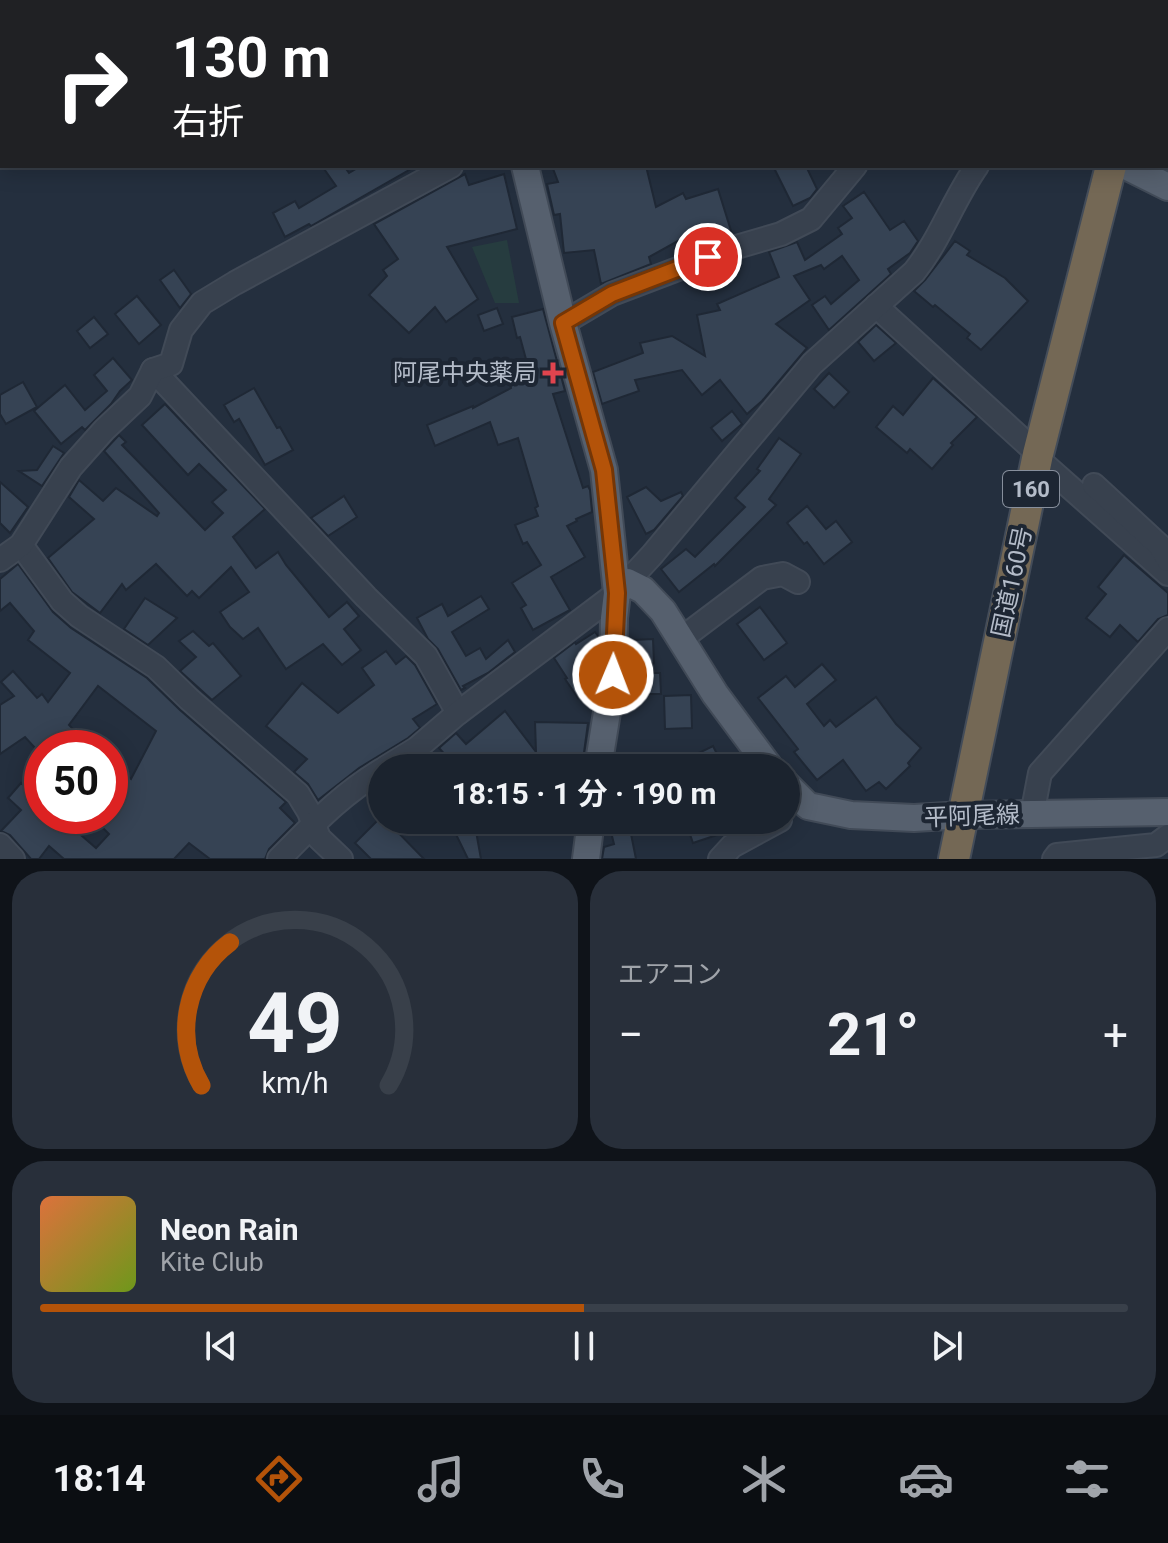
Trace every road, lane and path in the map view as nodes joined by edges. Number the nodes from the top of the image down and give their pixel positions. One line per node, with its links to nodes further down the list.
1 (447, 168): 11 (street)
2 (525, 168): 9 (main road)
3 (853, 168): 9 (street)
4 (976, 168): 8 (street)
5 (1110, 168): 13 (highway, 国道160号 / 160)
6 (1130, 168): 7 (main road)
7 (1168, 187)
8 (876, 306): 10 (street); 20 (street)
9 (563, 323): 20 (main road)
10 (924, 350): 12 (street); 13 (street)
11 (153, 370): 15 (street); 23 (street)
12 (1012, 412)
13 (1038, 456): 18 (street); 30 (highway, 国道160号 / 160)
14 (1094, 485): 17 (street)
15 (21, 545): 16 (street); 32 (street)
16 (0, 560)
17 (1168, 560)
18 (1168, 574)
19 (798, 582): 22 (street)
20 (622, 588): 22 (main road); 23 (street); 25 (main road)
21 (1168, 629): 31 (street)
22 (681, 639): 26 (main road)
23 (458, 713): 24 (street)
24 (408, 754)
25 (600, 754)
26 (760, 754)
27 (368, 778): 32 (street)
28 (800, 811): 30 (main road, 平阿尾線)
29 (1168, 812): 31 (main road, 平阿尾線)
30 (964, 815): 31 (main road, 平阿尾線); 42 (highway, 国道160号 / 160)
31 (1032, 815)
32 (312, 823): 38 (street); 39 (street)
33 (589, 834): 40 (main road)
34 (754, 834): 41 (street)
35 (1168, 836): 43 (street)
36 (0, 845): 37 (street)
37 (13, 859)
38 (279, 859)
39 (341, 859)
40 (586, 859)
41 (720, 859)
42 (954, 859)
43 (1054, 859)

